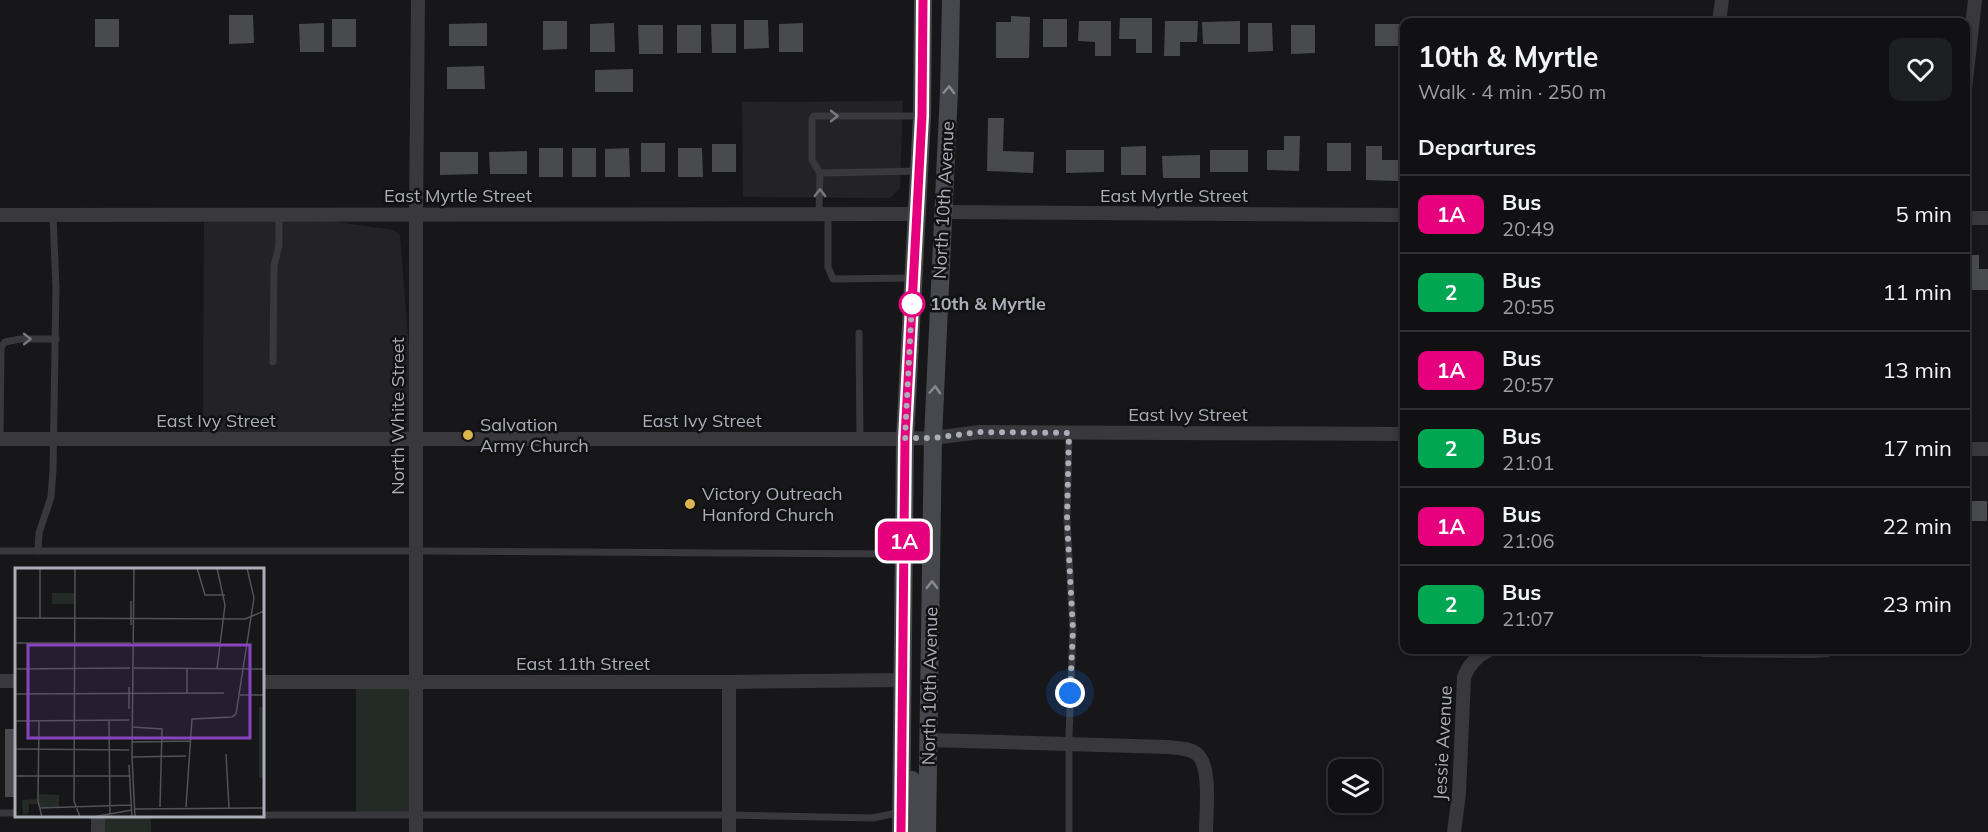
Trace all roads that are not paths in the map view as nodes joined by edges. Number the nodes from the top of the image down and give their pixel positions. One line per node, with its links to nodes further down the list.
1 (418, 0): 15 (street, North White Street)
2 (923, 0): 8 (main road, North 10th Avenue)
3 (951, 0): 12 (main road, North 10th Avenue, one-way to 3)
4 (1722, 0): 6 (street)
5 (1975, 0): 7 (street)
6 (1720, 18)
7 (1970, 44)
8 (924, 55): 9 (main road, North 10th Avenue); 12 (main road)
9 (922, 116): 10 (main road, North 10th Avenue); 11 (lane, one-way to 9)
10 (919, 171): 11 (lane); 16 (main road, North 10th Avenue)
11 (820, 173): 13 (lane, one-way to 11)
12 (944, 212): 19 (street, East Myrtle Street); 23 (main road, North 10th Avenue)
13 (824, 213): 15 (street, East Myrtle Street); 16 (street, East Myrtle Street); 22 (lane)
14 (279, 214): 15 (street, East Myrtle Street); 18 (street, East Myrtle Street); 26 (lane)
15 (416, 214): 33 (street, North White Street)
16 (917, 214): 22 (main road, North 10th Avenue); 23 (main road)
17 (0, 215): 18 (street, East Myrtle Street)
18 (53, 215): 25 (lane)
19 (1400, 215)
20 (1970, 218): 21 (street)
21 (1988, 218)
22 (914, 278): 29 (main road, North 10th Avenue)
23 (938, 330): 30 (main road, North 10th Avenue, one-way to 23)
24 (859, 333): 34 (lane)
25 (56, 339): 31 (lane, one-way to 25); 32 (lane)
26 (273, 362)
27 (1069, 433): 28 (street, East Ivy Street); 30 (street, East Ivy Street); 47 (lane)
28 (1400, 434)
29 (905, 438): 30 (street, East Ivy Street); 34 (street, East Ivy Street); 40 (main road, North 10th Avenue)
30 (933, 438): 46 (main road, North 10th Avenue, one-way to 30)
31 (0, 439): 32 (street, East Ivy Street)
32 (54, 439): 33 (street, East Ivy Street); 39 (lane)
33 (416, 439): 34 (street, East Ivy Street); 37 (street, North White Street)
34 (860, 439)
35 (1970, 449): 36 (street)
36 (1988, 449)
37 (416, 550): 39 (lane); 40 (lane); 44 (street, North White Street)
38 (0, 551): 39 (lane)
39 (38, 551)
40 (904, 554): 42 (main road, North 10th Avenue)
41 (1483, 654): 60 (street, Jessie Avenue)
42 (903, 680): 45 (street, East 11th Street); 48 (main road, North 10th Avenue)
43 (264, 682): 44 (street, East 11th Street)
44 (416, 682): 45 (street, East 11th Street); 52 (street, North White Street)
45 (729, 682): 51 (street)
46 (930, 740): 47 (street); 57 (main road, North 10th Avenue)
47 (1069, 744): 58 (lane); 59 (street)
48 (902, 756): 49 (main road, North 10th Avenue); 56 (main road)
49 (901, 812): 51 (lane); 55 (main road, North 10th Avenue)
50 (264, 815): 52 (lane)
51 (729, 815): 52 (lane); 54 (street)
52 (416, 816): 53 (street, North White Street)
53 (416, 832)
54 (729, 832)
55 (901, 832)
56 (914, 832)
57 (927, 832)
58 (1069, 832)
59 (1206, 832)
60 (1454, 832)

